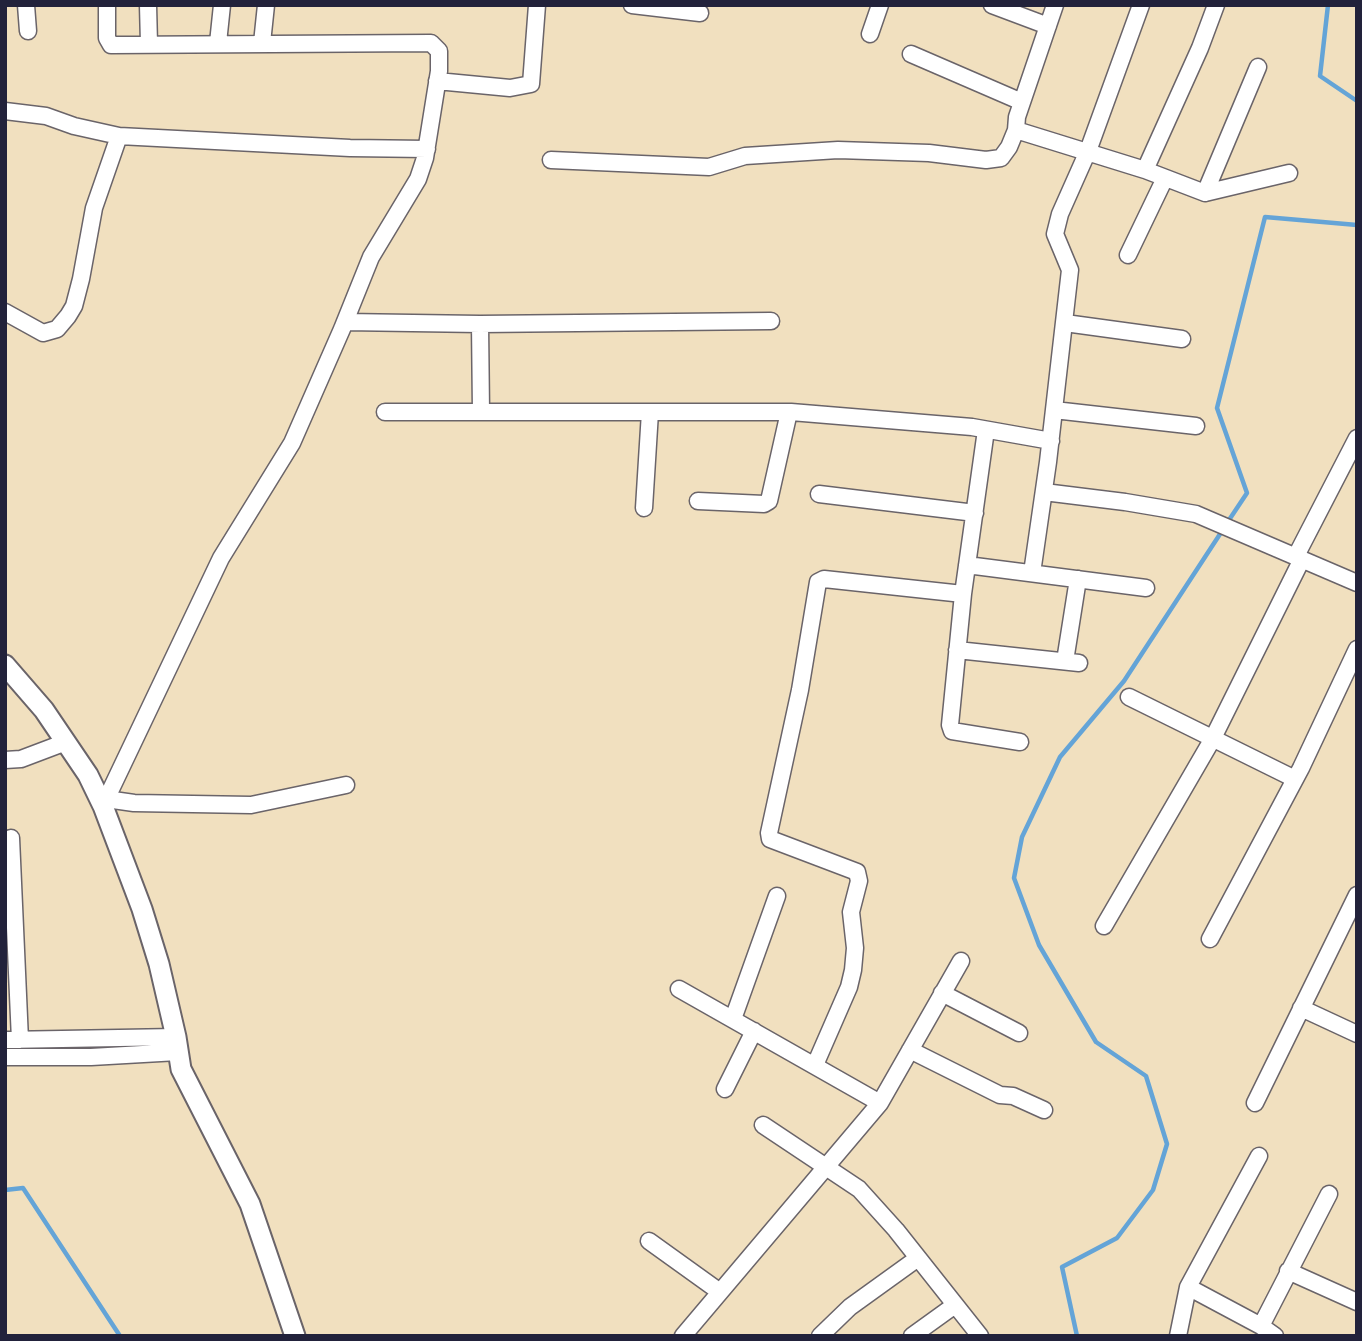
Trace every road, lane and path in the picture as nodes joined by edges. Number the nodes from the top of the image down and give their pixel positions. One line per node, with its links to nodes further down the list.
1 (26, 5): 15 (street)
2 (107, 5): 19 (street)
3 (148, 5): 19 (street)
4 (222, 5): 17 (street)
5 (266, 5): 18 (street)
6 (537, 5): 22 (street)
7 (632, 5): 13 (street)
8 (880, 5): 16 (street)
9 (992, 5): 14 (street)
10 (1055, 5): 14 (street)
11 (1141, 5): 28 (street)
12 (1216, 5): 30 (street)
13 (700, 13)
14 (1048, 26): 23 (street)
15 (28, 31)
16 (870, 34)
17 (218, 43): 18 (street); 19 (street)
18 (262, 43): 22 (street)
19 (149, 44)
20 (911, 54): 23 (street)
21 (1258, 67): 33 (street)
22 (437, 81): 27 (street)
23 (1022, 102): 25 (street)
24 (5, 111): 26 (street)
25 (1016, 130): 28 (street); 29 (street)
26 (119, 136): 27 (street); 35 (street)
27 (426, 149): 37 (street)
28 (1088, 151): 30 (street); 38 (street)
29 (551, 160)
30 (1145, 170): 32 (street)
31 (1289, 173): 33 (street)
32 (1164, 178): 33 (street); 34 (street)
33 (1205, 193)
34 (1128, 255)
35 (5, 312)
36 (771, 321): 39 (street)
37 (345, 322): 39 (street); 72 (street)
38 (1065, 323): 40 (street); 41 (street)
39 (480, 324): 43 (street)
40 (1182, 340)
41 (1054, 410): 46 (street); 49 (street)
42 (385, 412): 43 (street)
43 (481, 412): 44 (street)
44 (650, 412): 45 (street); 53 (street)
45 (789, 412): 47 (street); 52 (street)
46 (1196, 426)
47 (986, 430): 49 (street); 54 (street)
48 (1357, 438): 55 (street)
49 (1051, 441): 50 (street)
50 (1044, 492): 55 (street); 57 (street)
51 (819, 494): 54 (street)
52 (698, 501)
53 (644, 508)
54 (975, 513): 56 (street)
55 (1299, 557): 59 (street); 66 (street)
56 (967, 565): 57 (street); 61 (street)
57 (1032, 573): 58 (street)
58 (1078, 579): 60 (street); 63 (street)
59 (1357, 583)
60 (1146, 588)
61 (963, 594): 63 (street); 90 (street)
62 (1357, 649): 70 (street)
63 (957, 650): 68 (street)
64 (5, 665): 67 (main road)
65 (1129, 697): 66 (street)
66 (1212, 740): 70 (street); 76 (street)
67 (66, 742): 69 (street); 72 (main road)
68 (1020, 742)
69 (5, 760)
70 (1295, 779): 77 (street)
71 (346, 785): 72 (street)
72 (105, 802): 87 (main road)
73 (11, 838): 86 (street)
74 (1357, 895): 81 (street)
75 (777, 896): 82 (street)
76 (1104, 926)
77 (1210, 939)
78 (961, 961): 80 (street)
79 (679, 989): 82 (street)
80 (943, 993): 84 (street); 88 (street)
81 (1301, 1009): 85 (street); 93 (street)
82 (733, 1019): 83 (street)
83 (754, 1031): 90 (street); 91 (street)
84 (1019, 1034)
85 (1357, 1034)
86 (13, 1040): 87 (street)
87 (177, 1044): 89 (street); 107 (main road)
88 (910, 1050): 92 (street); 94 (street)
89 (5, 1058)
90 (816, 1065): 92 (street)
91 (725, 1089)
92 (880, 1103): 97 (street)
93 (1255, 1103)
94 (1044, 1111)
95 (763, 1125): 97 (street)
96 (1259, 1156): 102 (street)
97 (827, 1167): 100 (street); 103 (street)
98 (1329, 1194): 101 (street)
99 (649, 1241): 103 (street)
100 (918, 1258): 105 (street); 109 (street)
101 (1287, 1271): 104 (street); 106 (street)
102 (1188, 1287): 106 (street); 112 (street)
103 (720, 1292): 108 (street)
104 (1357, 1302)
105 (955, 1305): 110 (street); 111 (street)
106 (1268, 1331)
107 (295, 1336)
108 (683, 1336)
109 (820, 1336)
110 (912, 1336)
111 (979, 1336)
112 (1178, 1336)

